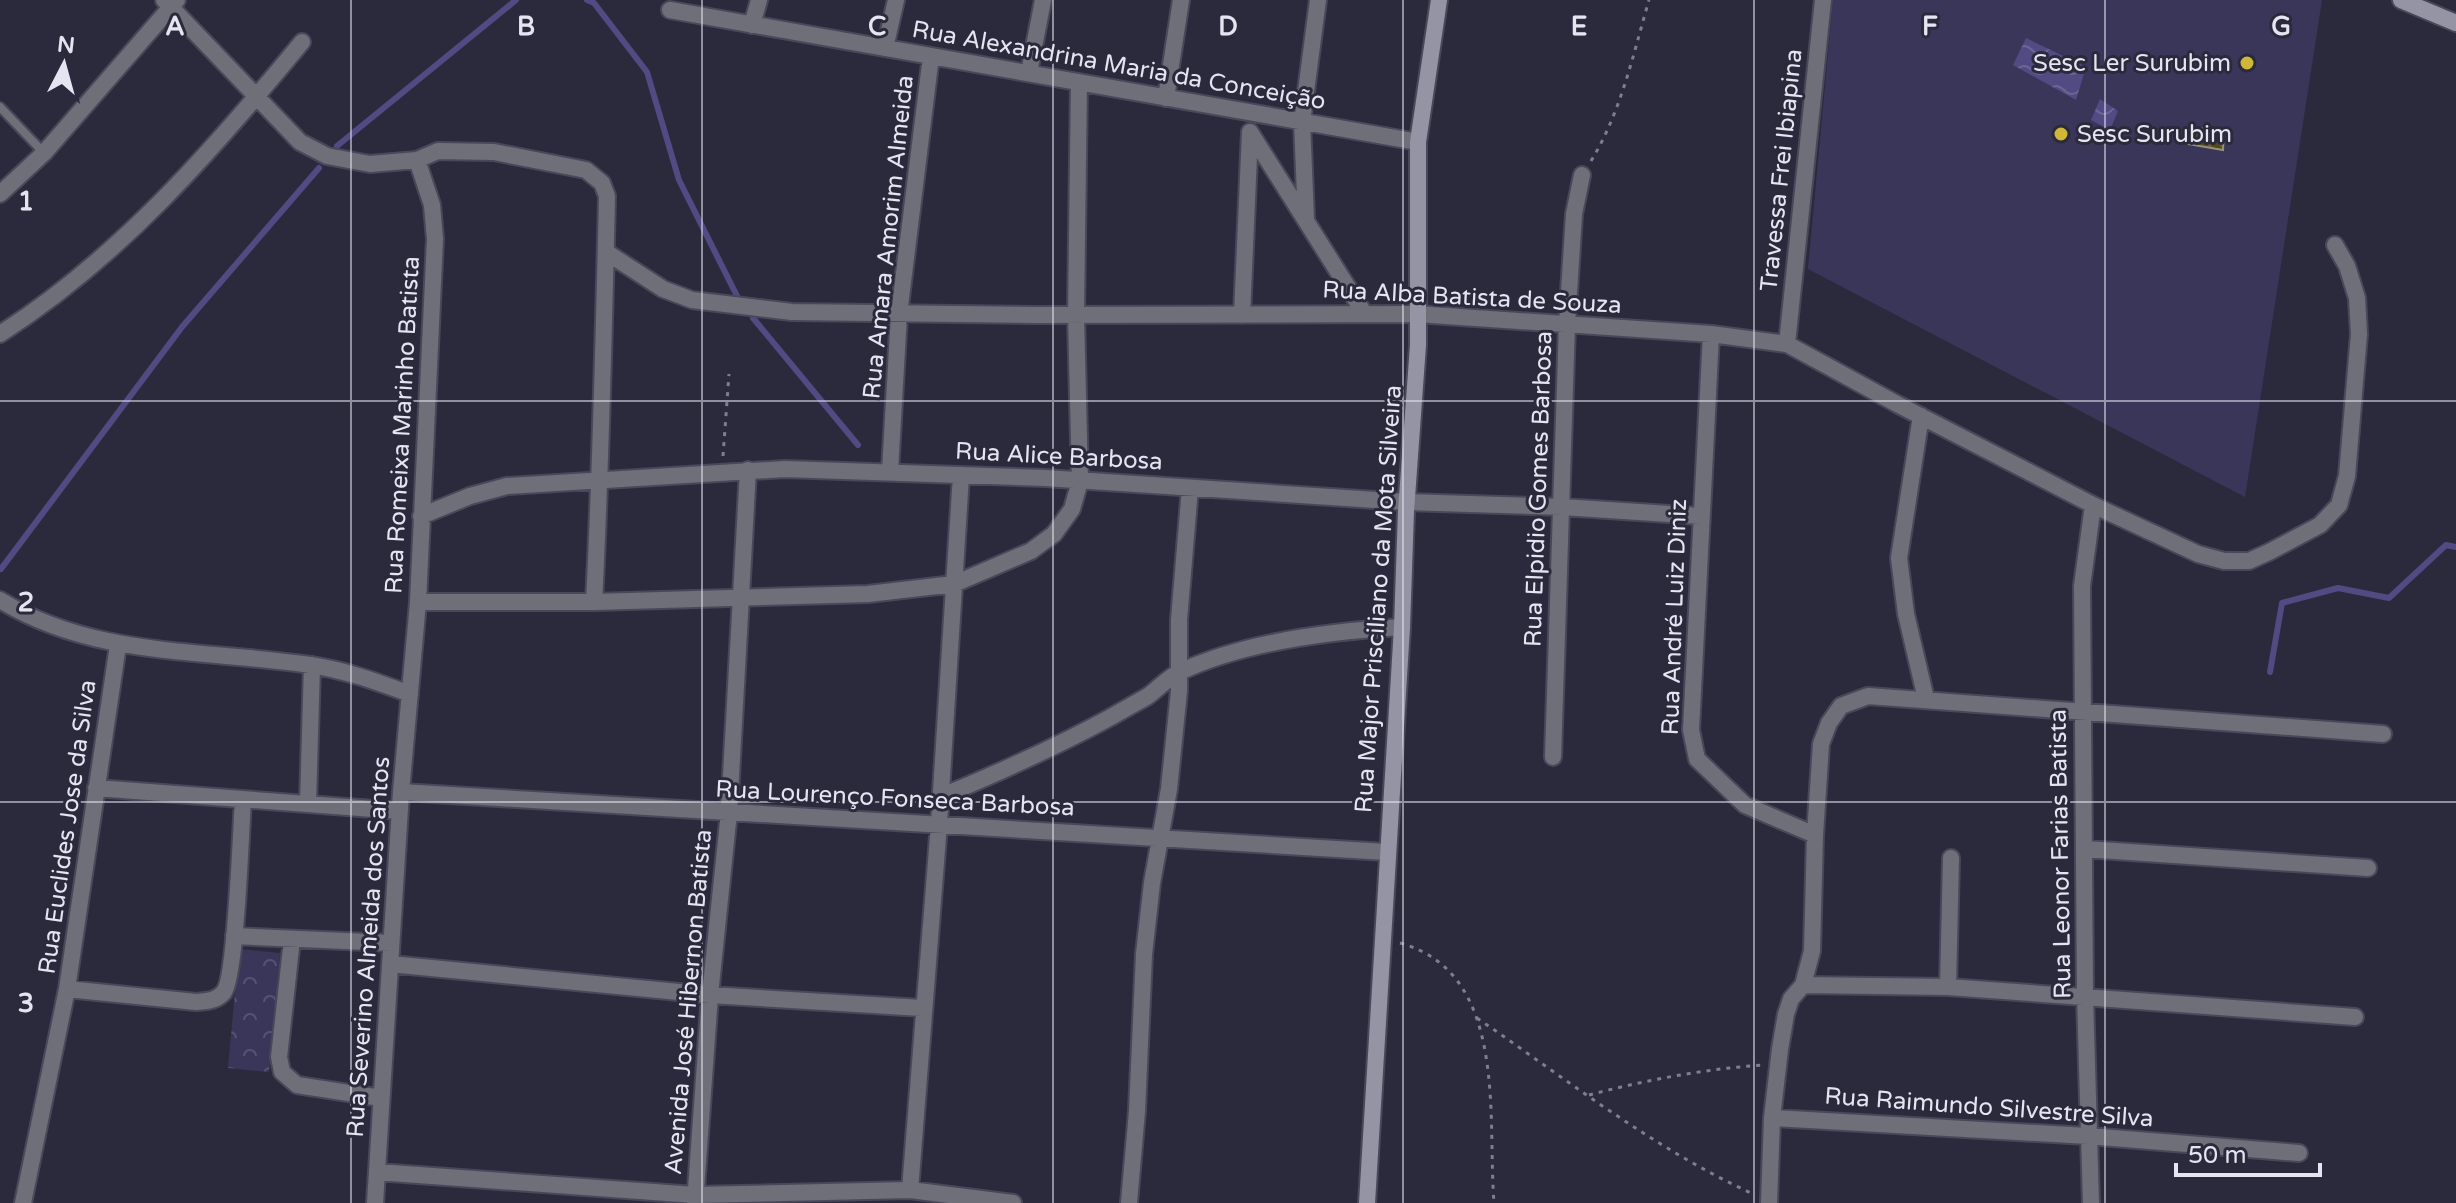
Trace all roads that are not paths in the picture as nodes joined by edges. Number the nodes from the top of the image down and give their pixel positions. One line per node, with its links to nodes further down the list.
1 (759, 0): 12 (street)
2 (896, 0): 14 (street)
3 (1043, 0): 16 (street)
4 (1181, 0): 19 (street)
5 (1318, 0): 22 (street)
6 (1439, 0): 24 (main road, Rua Major Prisciliano da Mota Silveira)
7 (1823, 0): 40 (street, Travessa Frei Ibiapina)
8 (2401, 0): 11 (main road)
9 (170, 2): 18 (street); 25 (street)
10 (670, 10): 12 (street, Rua Alexandrina Maria da Conceição)
11 (2456, 23)
12 (752, 25): 14 (street, Rua Alexandrina Maria da Conceição)
13 (302, 42): 18 (street)
14 (885, 48): 15 (street, Rua Alexandrina Maria da Conceição)
15 (931, 56): 16 (street, Rua Alexandrina Maria da Conceição); 33 (street, Rua Amara Amorim Almeida)
16 (1029, 73): 17 (street, Rua Alexandrina Maria da Conceição)
17 (1079, 82): 19 (street, Rua Alexandrina Maria da Conceição); 35 (street)
18 (256, 97): 26 (street); 38 (street)
19 (1166, 98): 21 (street, Rua Alexandrina Maria da Conceição)
20 (0, 107): 25 (lane)
21 (1250, 114): 22 (street, Rua Alexandrina Maria da Conceição); 23 (street)
22 (1302, 122): 24 (street, Rua Alexandrina Maria da Conceição); 29 (street)
23 (1250, 132): 29 (street); 36 (street)
24 (1418, 142): 34 (main road, Rua Major Prisciliano da Mota Silveira)
25 (44, 153): 28 (street)
26 (417, 160): 31 (street); 51 (street, Rua Romeixa Marinho Batista)
27 (1582, 175): 37 (street, Rua Elpidio Gomes Barbosa)
28 (0, 194)
29 (1306, 219): 32 (street)
30 (2335, 245): 49 (street, Rua Alba Batista de Souza)
31 (606, 252): 33 (street, Rua Alba Batista de Souza); 45 (street)
32 (1364, 313): 34 (street, Rua Alba Batista de Souza); 36 (street, Rua Alba Batista de Souza)
33 (899, 314): 35 (street, Rua Alba Batista de Souza); 43 (street, Rua Amara Amorim Almeida)
34 (1417, 314): 37 (street, Rua Alba Batista de Souza); 48 (main road, Rua Major Prisciliano da Mota Silveira)
35 (1076, 315): 36 (street, Rua Alba Batista de Souza); 46 (street)
36 (1242, 315)
37 (1567, 324): 39 (street, Rua Alba Batista de Souza); 50 (street, Rua Elpidio Gomes Barbosa)
38 (0, 334)
39 (1711, 334): 40 (street, Rua Alba Batista de Souza); 52 (street, Rua André Luiz Diniz)
40 (1787, 344): 41 (street, Rua Alba Batista de Souza)
41 (1921, 416): 49 (street, Rua Alba Batista de Souza); 63 (street)
42 (748, 470): 43 (street, Rua Alice Barbosa); 45 (street, Rua Alice Barbosa); 54 (street, Avenida José Hibernon Batista)
43 (890, 471): 44 (street, Rua Alice Barbosa)
44 (961, 475): 46 (street, Rua Alice Barbosa); 53 (street)
45 (600, 479): 51 (street, Rua Alice Barbosa); 57 (street)
46 (1080, 481): 47 (street, Rua Alice Barbosa); 53 (street)
47 (1190, 488): 48 (street, Rua Alice Barbosa); 61 (street)
48 (1406, 502): 50 (street, Rua Alice Barbosa); 58 (main road, Rua Major Prisciliano da Mota Silveira)
49 (2093, 505): 64 (street, Rua Leonor Farias Batista)
50 (1562, 507): 52 (street, Rua Alice Barbosa); 66 (street, Rua Elpidio Gomes Barbosa)
51 (421, 516): 56 (street, Rua Romeixa Marinho Batista)
52 (1700, 516): 75 (street, Rua André Luiz Diniz)
53 (954, 584): 54 (street); 69 (street)
54 (741, 598): 57 (street); 73 (street, Avenida José Hibernon Batista)
55 (0, 600): 59 (street)
56 (418, 602): 57 (street); 62 (street, Rua Romeixa Marinho Batista)
57 (594, 602)
58 (1402, 627): 61 (street); 78 (main road, Rua Major Prisciliano da Mota Silveira)
59 (118, 645): 60 (street); 67 (street, Rua Euclides Jose da Silva)
60 (312, 665): 62 (street); 71 (street)
61 (1179, 672): 69 (street); 76 (street)
62 (410, 694): 68 (street, Rua Severino Almeida dos Santos)
63 (1926, 699): 64 (street); 75 (street)
64 (2083, 713): 65 (street); 77 (street, Rua Leonor Farias Batista)
65 (2383, 734)
66 (1553, 757)
67 (96, 788): 70 (street); 87 (street, Rua Euclides Jose da Silva)
68 (401, 792): 72 (street, Rua Severino Almeida dos Santos); 73 (street, Rua Lourenço Fonseca Barbosa)
69 (940, 797): 74 (street)
70 (243, 799): 71 (street); 81 (street)
71 (308, 804): 72 (street)
72 (400, 811): 83 (street, Rua Severino Almeida dos Santos)
73 (729, 812): 74 (street, Rua Lourenço Fonseca Barbosa); 88 (street, Avenida José Hibernon Batista)
74 (939, 824): 76 (street, Rua Lourenço Fonseca Barbosa); 90 (street)
75 (1815, 835): 85 (street)
76 (1161, 838): 78 (street, Rua Lourenço Fonseca Barbosa); 103 (street)
77 (2085, 849): 80 (street); 89 (street, Rua Leonor Farias Batista)
78 (1386, 852): 104 (main road, Rua Major Prisciliano da Mota Silveira)
79 (1951, 858): 86 (street)
80 (2368, 868)
81 (234, 936): 82 (street); 87 (street)
82 (292, 939): 83 (street); 92 (street)
83 (391, 943): 84 (street, Rua Severino Almeida dos Santos)
84 (390, 964): 88 (street); 92 (street, Rua Severino Almeida dos Santos)
85 (1803, 985): 86 (street); 93 (street)
86 (1948, 987): 89 (street)
87 (67, 989): 100 (street, Rua Euclides Jose da Silva)
88 (710, 995): 90 (street); 98 (street, Avenida José Hibernon Batista)
89 (2085, 996): 91 (street); 94 (street, Rua Leonor Farias Batista)
90 (922, 1008): 97 (street)
91 (2355, 1017)
92 (381, 1098): 96 (street, Rua Severino Almeida dos Santos)
93 (1772, 1118): 94 (street, Rua Raimundo Silvestre Silva); 99 (street)
94 (2088, 1136): 95 (street, Rua Raimundo Silvestre Silva); 105 (street, Rua Leonor Farias Batista)
95 (2299, 1153)
96 (377, 1172): 98 (street); 101 (street, Rua Severino Almeida dos Santos)
97 (910, 1190): 98 (street); 102 (street)
98 (695, 1199)
99 (1769, 1202)
100 (23, 1203)
101 (375, 1203)
102 (1013, 1203)
103 (1129, 1203)
104 (1367, 1203)
105 (2091, 1203)

